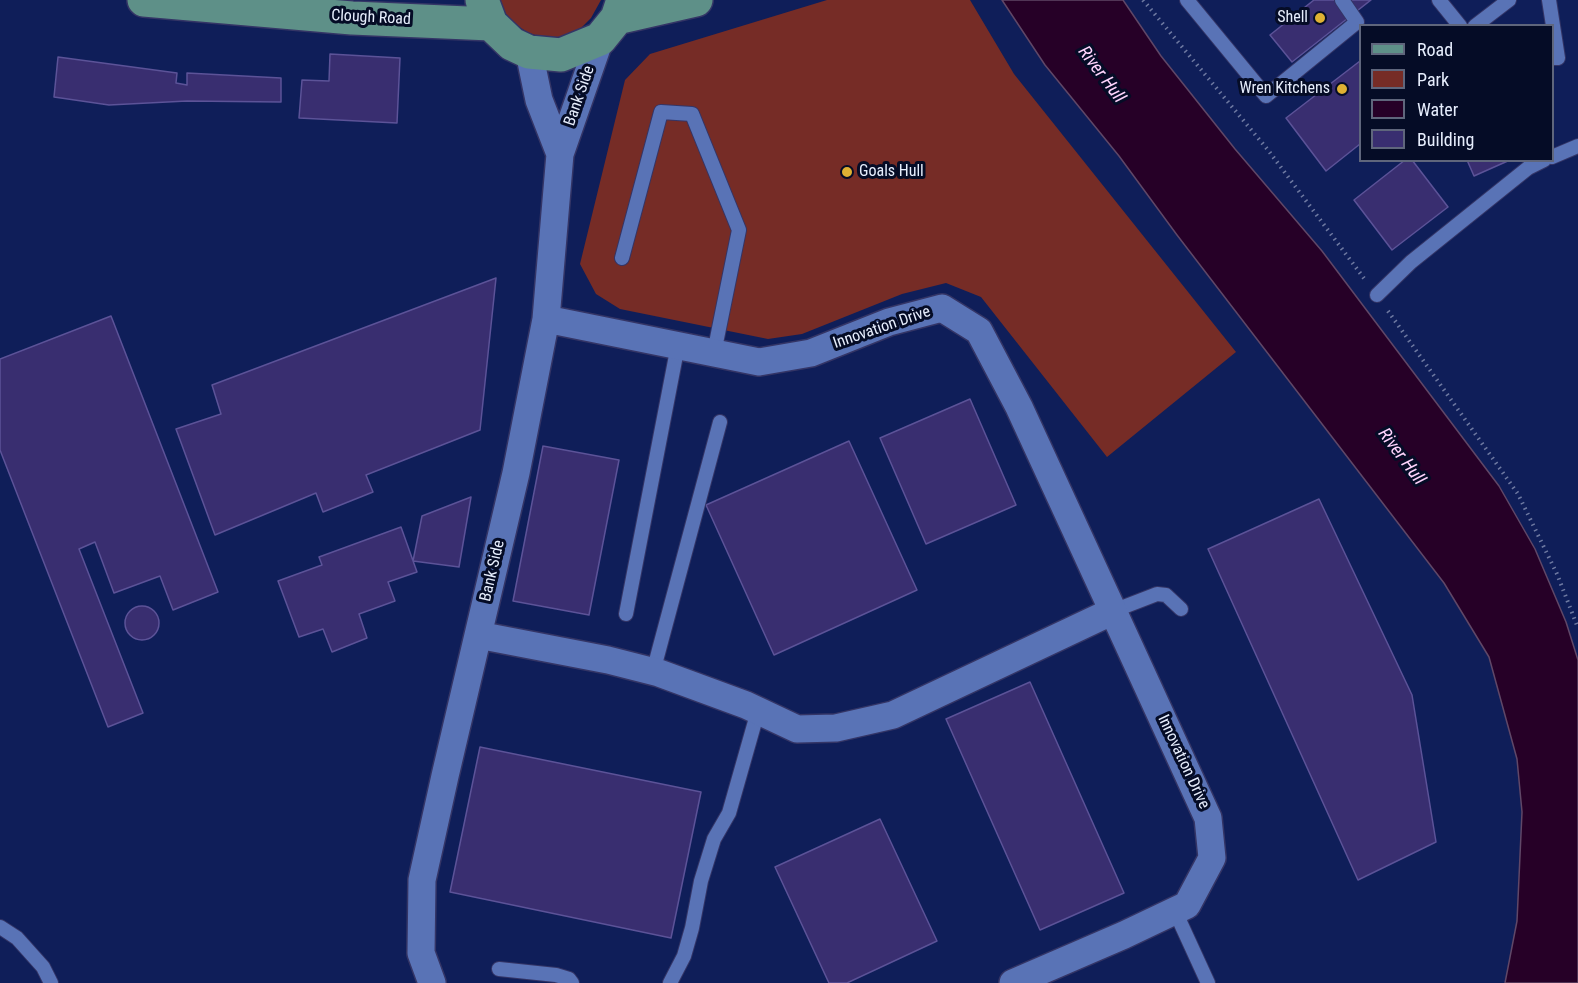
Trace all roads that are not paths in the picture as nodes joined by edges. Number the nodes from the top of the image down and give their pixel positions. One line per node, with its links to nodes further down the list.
1 (144, 0): 8 (main road, Clough Road)
2 (696, 0): 9 (main road)
3 (1187, 0): 4 (lane)
4 (1342, 0)
5 (1439, 0): 10 (lane)
6 (1509, 0): 11 (lane)
7 (1550, 0): 12 (lane)
8 (487, 12): 14 (main road)
9 (613, 19): 14 (main road); 17 (street, Bank Side)
10 (1458, 24)
11 (1478, 24)
12 (1553, 24)
13 (1554, 29): 15 (lane)
14 (529, 52): 17 (street, Bank Side)
15 (1554, 58)
16 (1578, 146): 18 (lane)
17 (560, 154): 22 (street, Bank Side)
18 (1554, 156)
19 (1540, 162): 21 (lane)
20 (622, 258): 24 (lane)
21 (1377, 295)
22 (546, 319): 23 (street, Innovation Drive); 29 (street, Bank Side)
23 (678, 345): 24 (street, Innovation Drive); 28 (lane)
24 (714, 353): 27 (street, Innovation Drive)
25 (720, 422): 30 (lane)
26 (1181, 609): 27 (lane)
27 (1113, 611): 31 (street); 32 (street, Innovation Drive)
28 (626, 614)
29 (478, 635): 30 (street); 36 (street, Bank Side)
30 (653, 672): 31 (street)
31 (758, 711): 38 (lane)
32 (1175, 911): 39 (street, Innovation Drive); 40 (lane)
33 (0, 927): 35 (lane)
34 (500, 969): 37 (lane)
35 (51, 983)
36 (432, 983)
37 (572, 983)
38 (670, 983)
39 (1013, 983)
40 (1208, 983)

